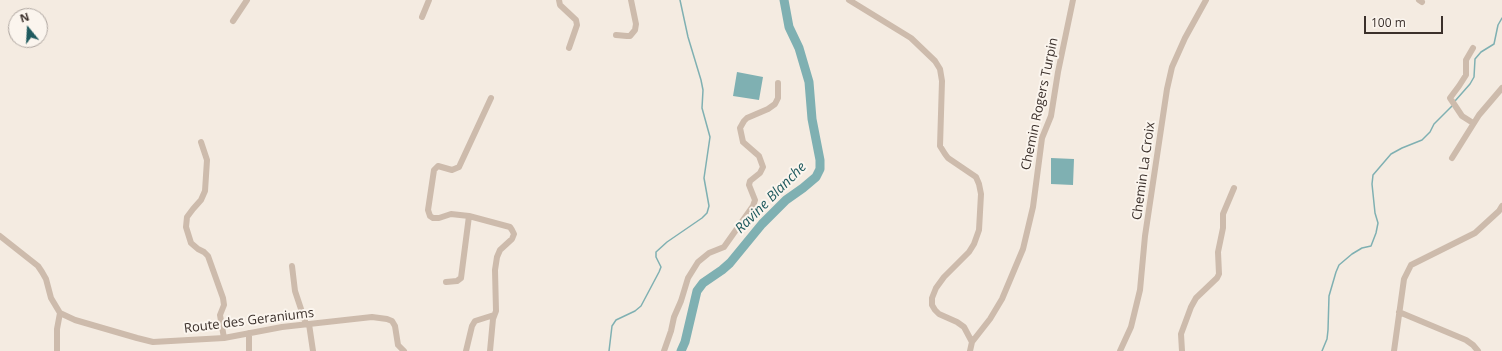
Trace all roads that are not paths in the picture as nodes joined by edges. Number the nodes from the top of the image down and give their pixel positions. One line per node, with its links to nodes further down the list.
1 (247, 0): 9 (street)
2 (429, 0): 8 (street)
3 (559, 0): 11 (street)
4 (631, 0): 10 (street)
5 (850, 0): 33 (street)
6 (1073, 0): 33 (street, Chemin Rogers Turpin)
7 (1206, 0): 43 (street, Chemin La Croix)
8 (422, 17)
9 (233, 21)
10 (616, 35)
11 (569, 48)
12 (1473, 48): 16 (street)
13 (778, 83): 41 (street)
14 (1502, 88): 18 (street)
15 (491, 98): 23 (street)
16 (1450, 98): 17 (street); 18 (street)
17 (1445, 103)
18 (1473, 123): 20 (street)
19 (201, 142): 32 (street)
20 (1452, 158)
21 (1234, 188): 44 (street)
22 (1502, 206): 27 (street)
23 (469, 216): 26 (street); 29 (street)
24 (0, 236): 28 (street)
25 (292, 266): 30 (street)
26 (446, 282)
27 (1399, 312): 45 (street); 46 (street)
28 (60, 314): 32 (street, Route des Geraniums); 35 (street)
29 (494, 315): 39 (street); 40 (street)
30 (308, 324): 31 (street, Route des Geraniums); 34 (street, Route des Geraniums); 37 (street)
31 (249, 333): 32 (street, Route des Geraniums); 36 (street)
32 (224, 338)
33 (972, 342): 42 (street)
34 (397, 348): 38 (street, Route des Geraniums)
35 (57, 351)
36 (249, 351)
37 (313, 351)
38 (404, 351)
39 (466, 351)
40 (490, 351)
41 (664, 351)
42 (970, 351)
43 (1120, 351)
44 (1182, 351)
45 (1394, 351)
46 (1478, 351)

